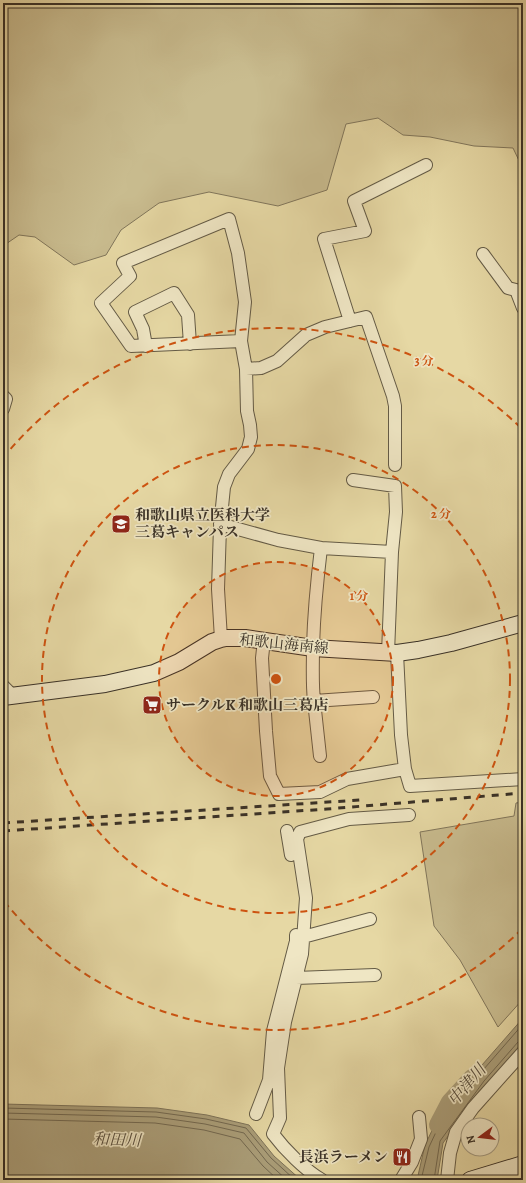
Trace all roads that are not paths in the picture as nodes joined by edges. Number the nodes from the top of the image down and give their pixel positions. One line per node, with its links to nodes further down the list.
1 (426, 166): 4 (street)
2 (483, 254): 3 (street)
3 (523, 308)
4 (350, 321): 8 (street); 11 (street)
5 (241, 341): 6 (street); 7 (street); 8 (street)
6 (190, 344): 7 (street); 7 (street)
7 (146, 346)
8 (246, 369): 13 (street)
9 (3, 396): 10 (street)
10 (3, 409)
11 (395, 465)
12 (353, 480): 15 (street)
13 (220, 524): 14 (street); 17 (street)
14 (321, 548): 15 (street); 19 (street)
15 (392, 552): 20 (street)
16 (523, 623): 20 (main road, 和歌山海南線)
17 (221, 638): 18 (main road, 和歌山海南線); 21 (main road, 和歌山海南線)
18 (264, 640): 19 (main road, 和歌山海南線); 25 (street)
19 (314, 648): 20 (main road, 和歌山海南線); 23 (street)
20 (392, 653): 25 (street)
21 (6, 693)
22 (373, 697): 23 (street)
23 (314, 702): 24 (street)
24 (320, 756)
25 (404, 769): 26 (street)
26 (523, 779)
27 (409, 815): 30 (street)
28 (287, 831): 34 (street)
29 (370, 919): 30 (street)
30 (303, 936): 32 (street)
31 (375, 975): 32 (street)
32 (296, 978): 38 (street)
33 (523, 1052): 40 (street)
34 (256, 1114)
35 (419, 1117): 39 (street)
36 (523, 1164): 41 (main road)
37 (523, 1176): 42 (main road)
38 (322, 1180)
39 (401, 1180)
40 (447, 1180)
41 (470, 1180)
42 (508, 1180)

